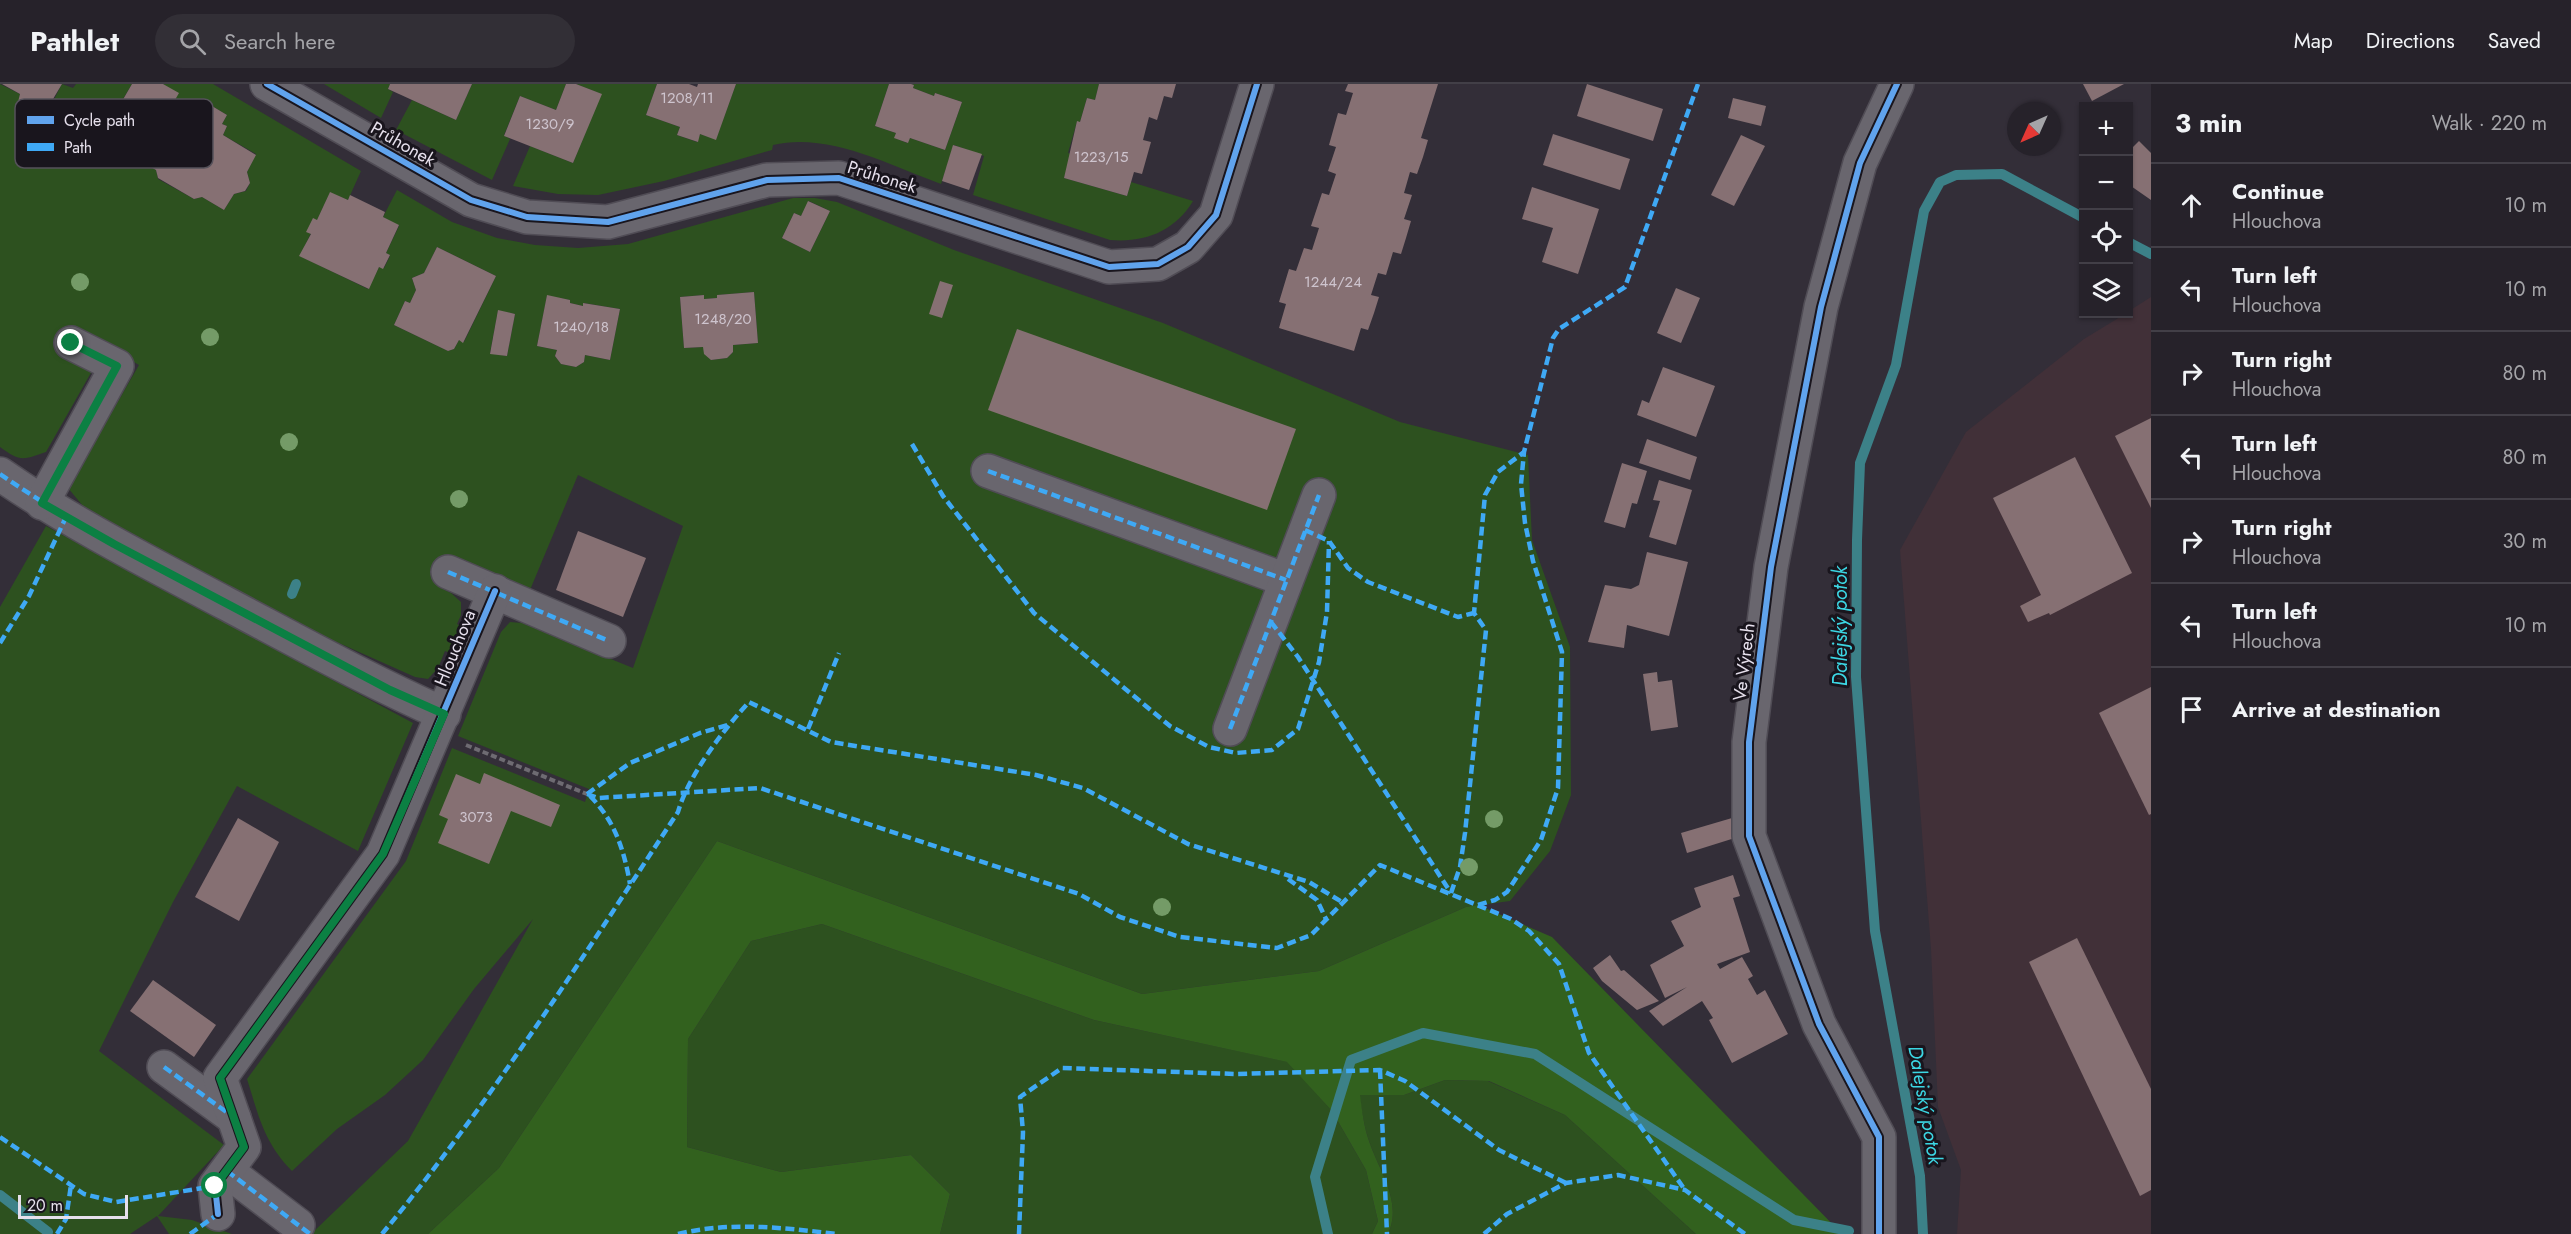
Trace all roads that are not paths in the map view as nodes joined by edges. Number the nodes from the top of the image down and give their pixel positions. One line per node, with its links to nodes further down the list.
1 (267, 84): 2 (street, Průhonek)
2 (1257, 84)
3 (1897, 84): 20 (street, Ve Výrech)
4 (71, 343): 8 (street)
5 (988, 471): 10 (street)
6 (0, 474): 8 (street, Hlouchova)
7 (1319, 495): 10 (street)
8 (42, 503): 13 (street, Hlouchova)
9 (448, 572): 11 (street)
10 (1286, 580): 14 (street)
11 (495, 591): 12 (street); 13 (street, Hlouchova)
12 (609, 641)
13 (440, 723): 16 (street, Hlouchova)
14 (1230, 729)
15 (164, 1067): 16 (street)
16 (234, 1118): 17 (street, Hlouchova)
17 (227, 1171): 18 (street, Hlouchova); 19 (street)
18 (218, 1214)
19 (298, 1225)
20 (1879, 1234)

